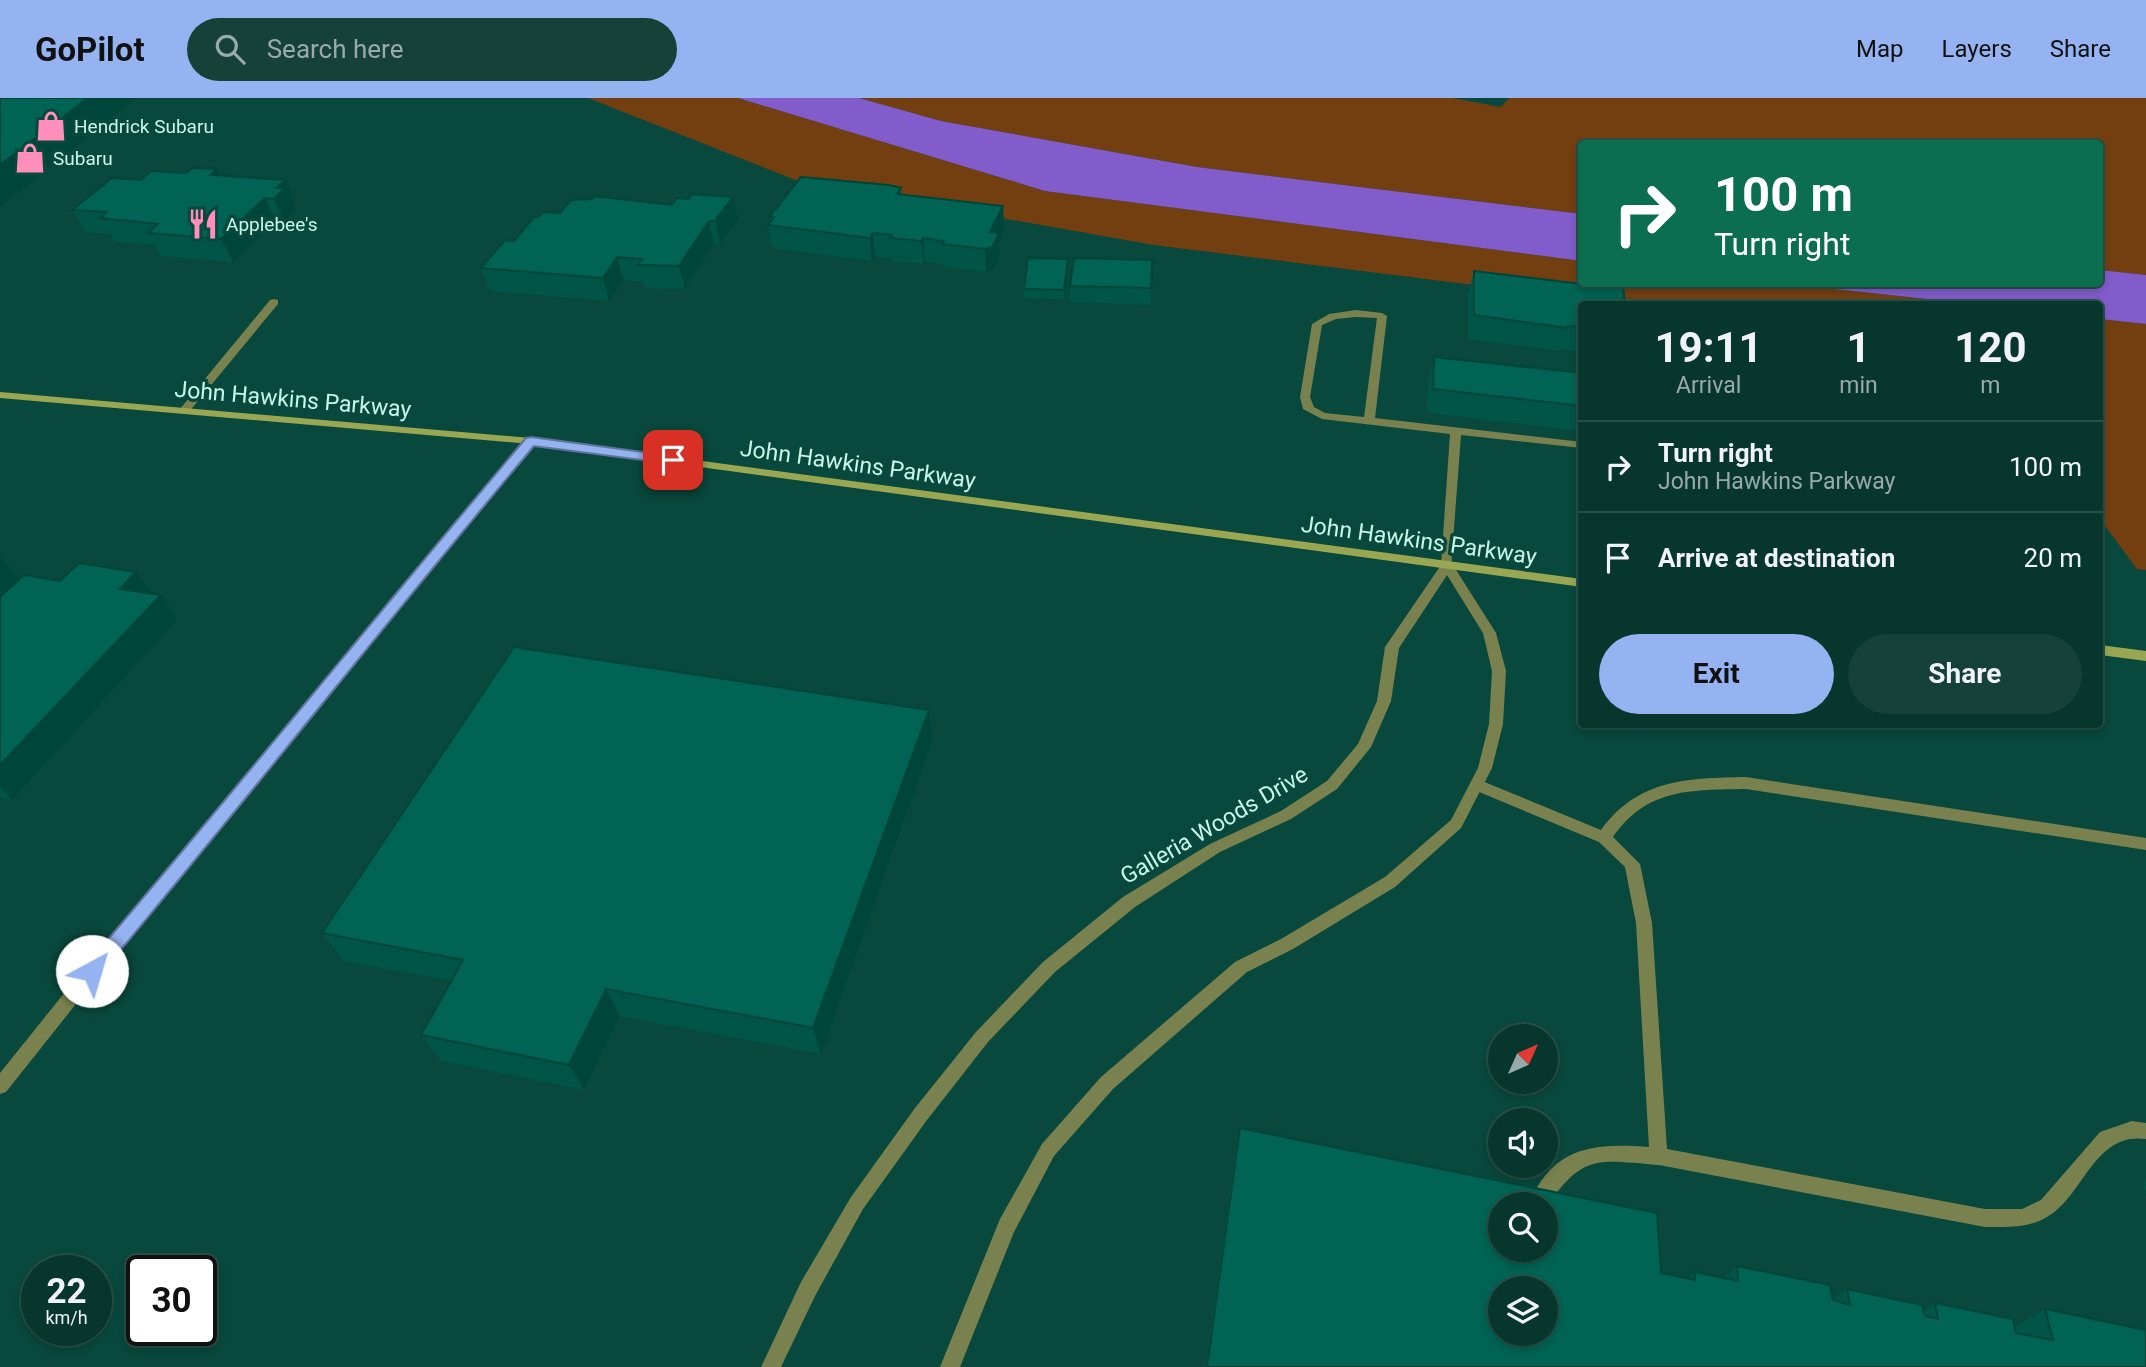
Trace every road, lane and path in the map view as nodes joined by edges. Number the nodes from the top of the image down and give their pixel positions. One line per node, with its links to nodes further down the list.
1 (274, 302): 3 (street)
2 (0, 395): 3 (main road, John Hawkins Parkway)
3 (184, 411): 6 (main road, John Hawkins Parkway)
4 (1369, 421): 4 (street); 5 (street)
5 (1456, 431): 7 (street); 8 (street)
6 (531, 441): 8 (main road, John Hawkins Parkway); 15 (street)
7 (1578, 445)
8 (1447, 565): 9 (main road, John Hawkins Parkway); 12 (street); 19 (street, Galleria Woods Drive)
9 (1578, 582)
10 (2103, 650): 11 (main road)
11 (2146, 656)
12 (1477, 785): 13 (street); 20 (street)
13 (1604, 838): 14 (street); 17 (street)
14 (2146, 844)
15 (0, 1086)
16 (2146, 1131): 17 (street)
17 (1659, 1157): 18 (street)
18 (1545, 1192)
19 (771, 1367)
20 (950, 1367)

